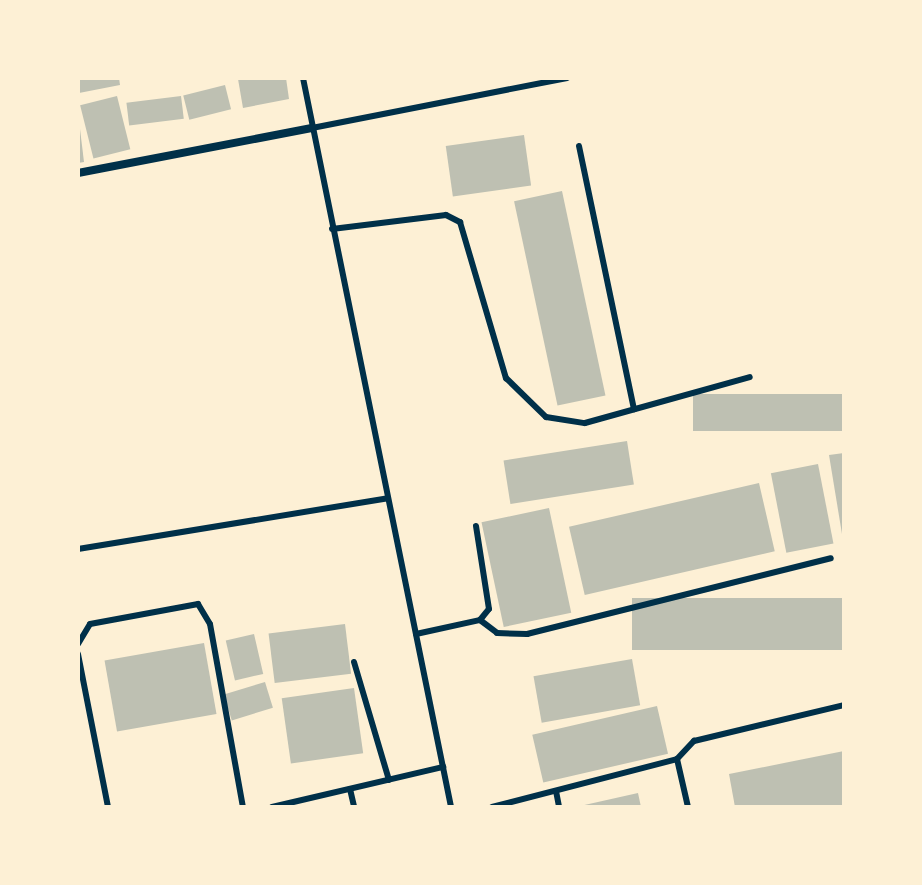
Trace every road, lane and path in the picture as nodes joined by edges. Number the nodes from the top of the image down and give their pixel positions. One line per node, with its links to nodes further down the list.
1 (303, 78): 5 (lane)
2 (509, 78): 4 (lane)
3 (567, 78): 4 (lane)
4 (512, 90): 5 (lane)
5 (312, 128): 7 (street); 8 (lane)
6 (579, 146): 10 (lane)
7 (78, 173)
8 (332, 229): 10 (lane); 11 (lane)
9 (750, 377): 10 (lane)
10 (634, 409)
11 (388, 498): 13 (lane); 16 (lane)
12 (476, 526): 15 (lane)
13 (78, 549)
14 (831, 558): 15 (lane)
15 (480, 620): 16 (lane)
16 (416, 634): 22 (lane)
17 (78, 644): 27 (lane)
18 (78, 654): 26 (lane)
19 (354, 662): 23 (lane)
20 (844, 705): 21 (lane)
21 (677, 759): 25 (lane); 33 (lane)
22 (443, 767): 23 (lane); 30 (lane)
23 (389, 780): 24 (lane)
24 (350, 789): 28 (lane); 29 (lane)
25 (556, 791): 31 (lane); 32 (lane)
26 (108, 807)
27 (243, 807)
28 (272, 807)
29 (354, 807)
30 (451, 807)
31 (492, 807)
32 (559, 807)
33 (688, 807)

